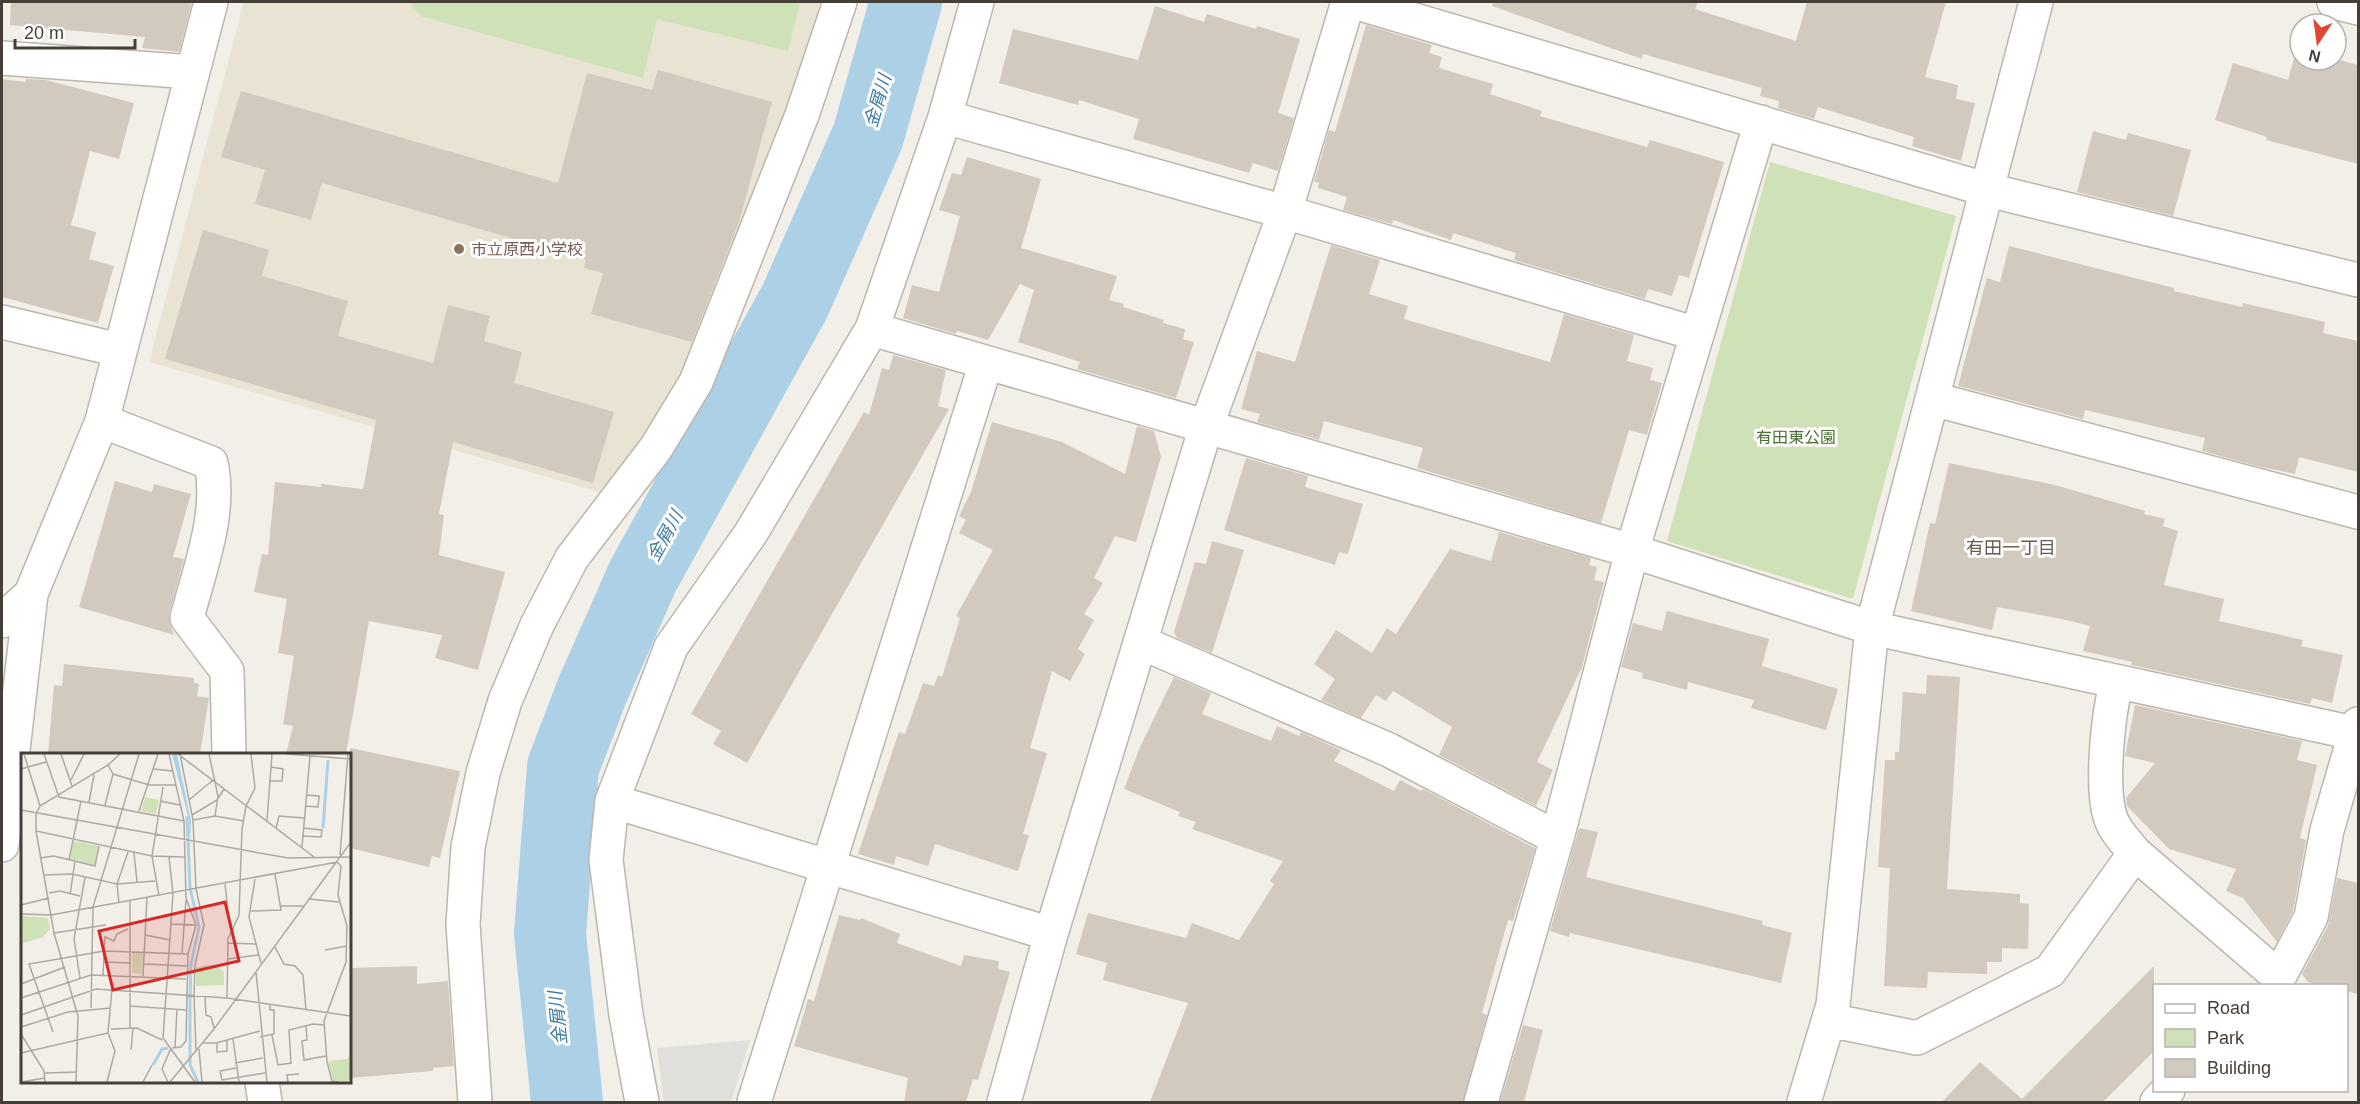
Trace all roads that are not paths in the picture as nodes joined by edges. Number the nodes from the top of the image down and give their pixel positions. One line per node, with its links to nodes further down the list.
1 (211, 2): 10 (street)
2 (840, 2): 43 (street)
3 (977, 2): 11 (street)
4 (1348, 2): 14 (street)
5 (1354, 2): 12 (street)
6 (2036, 2): 13 (street)
7 (2334, 2): 8 (street)
8 (2358, 8)
9 (2, 58): 10 (street)
10 (192, 72): 19 (street)
11 (945, 117): 14 (street); 17 (street)
12 (1761, 122): 13 (street); 18 (street)
13 (1988, 190): 15 (street); 21 (street)
14 (1284, 212): 18 (street); 23 (street)
15 (2358, 280)
16 (2, 322): 19 (street)
17 (872, 329): 20 (street); 33 (street)
18 (1697, 334): 25 (street)
19 (119, 350): 22 (street)
20 (986, 363): 23 (street); 37 (street)
21 (1932, 399): 24 (street); 28 (street)
22 (102, 421): 26 (street); 32 (street)
23 (1206, 427): 25 (street); 29 (street)
24 (2358, 512)
25 (1632, 551): 28 (street); 34 (street)
26 (31, 594): 27 (street); 35 (street)
27 (2, 621)
28 (1872, 628): 30 (street); 40 (street)
29 (1140, 642): 34 (street); 38 (street)
30 (2116, 681): 31 (street); 36 (street)
31 (2358, 731): 39 (street)
32 (229, 753)
33 (612, 801): 37 (street); 44 (street)
34 (1557, 837): 47 (street)
35 (2, 845)
36 (2135, 853): 39 (street); 40 (street)
37 (827, 867): 38 (street); 45 (street)
38 (1051, 934): 46 (street)
39 (2275, 981)
40 (1829, 1020): 48 (street)
41 (262, 1083): 42 (street)
42 (265, 1102)
43 (476, 1102)
44 (642, 1102)
45 (754, 1102)
46 (1004, 1102)
47 (1481, 1102)
48 (1804, 1102)

